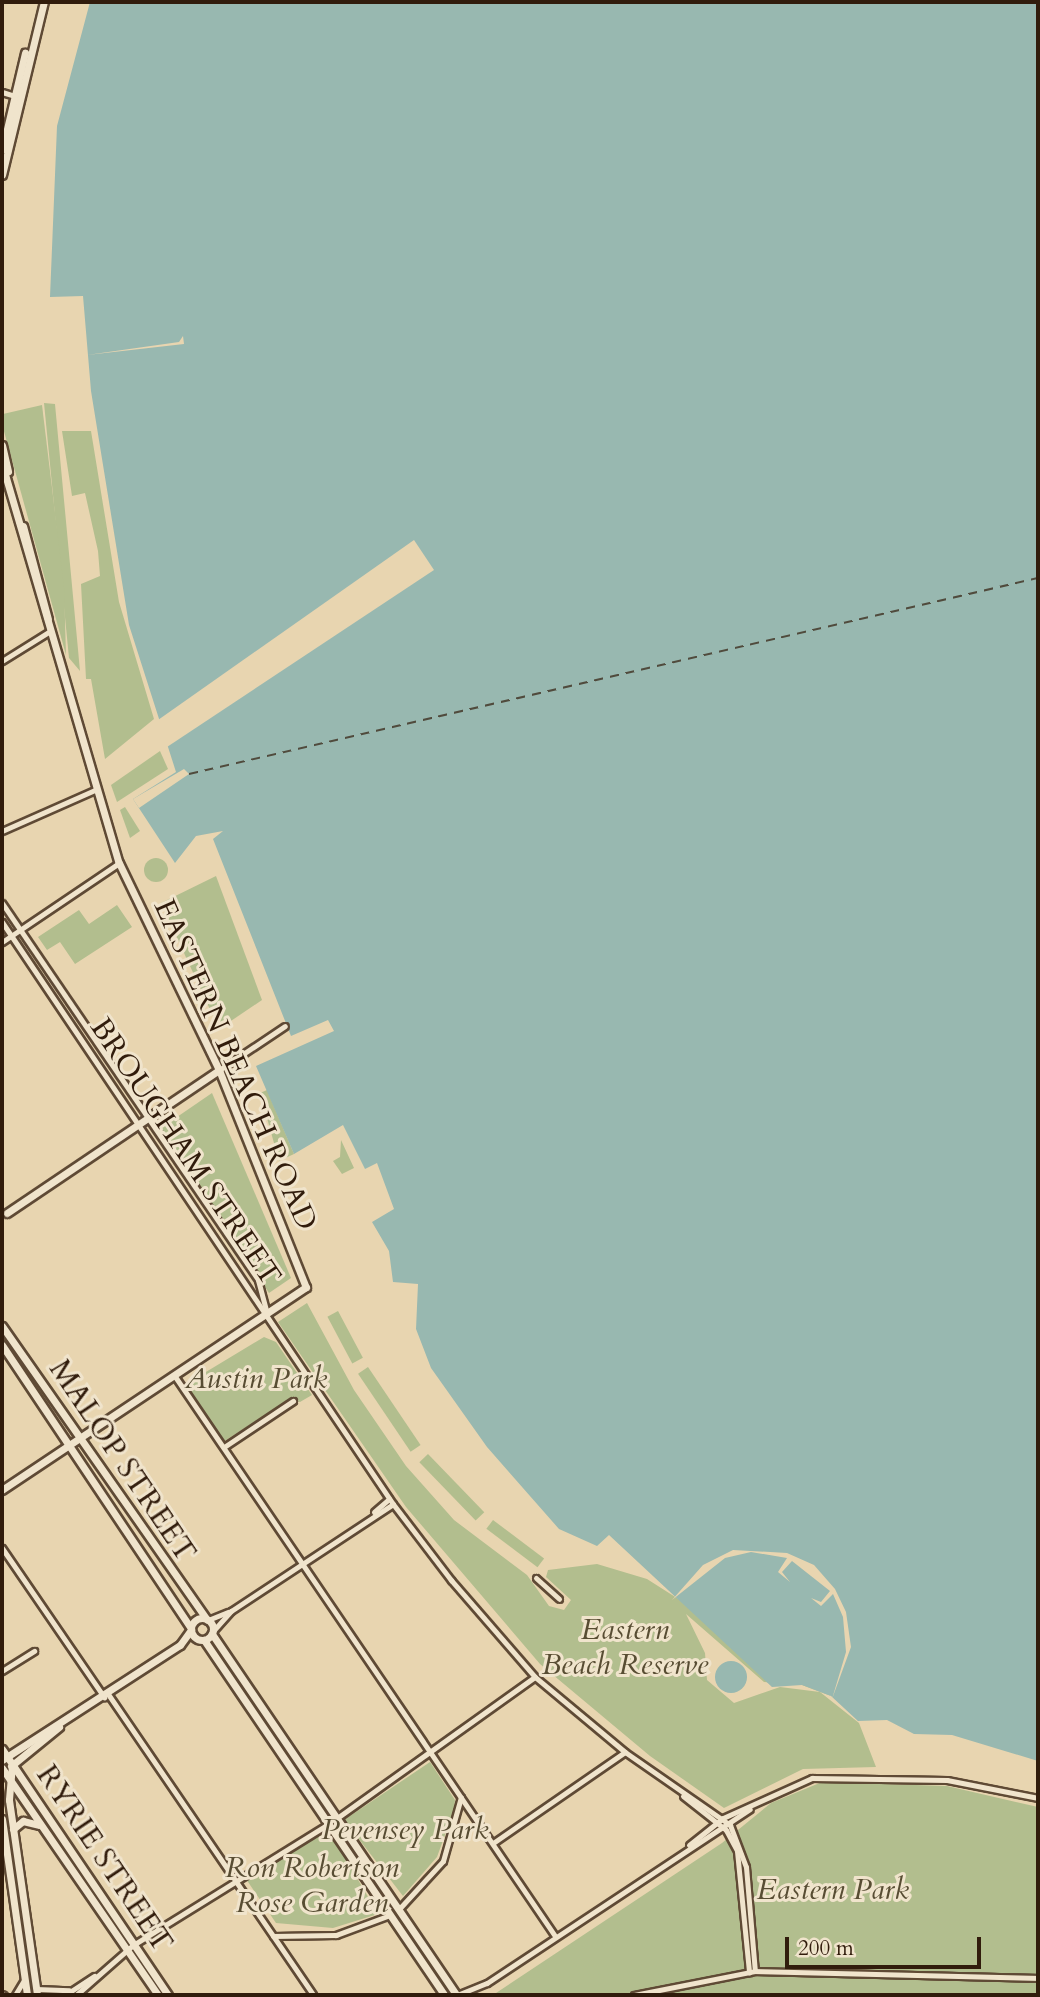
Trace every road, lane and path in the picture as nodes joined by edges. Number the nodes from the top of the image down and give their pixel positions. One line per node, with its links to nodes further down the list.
1 (42, 2): 3 (street)
2 (2, 92): 3 (street)
3 (16, 96): 4 (street); 5 (street)
4 (2, 151)
5 (2, 175)
6 (2, 445): 8 (street)
7 (2, 464): 8 (street)
8 (50, 631): 9 (street); 10 (street, EASTERN BEACH ROAD)
9 (2, 661)
10 (95, 790): 11 (street); 12 (street, EASTERN BEACH ROAD)
11 (2, 831)
12 (119, 863): 15 (street); 19 (street, EASTERN BEACH ROAD)
13 (2, 903): 15 (street, BROUGHAM STREET)
14 (2, 922): 16 (street, BROUGHAM STREET)
15 (20, 930): 16 (street); 20 (street, BROUGHAM STREET)
16 (11, 936): 17 (street); 21 (street, BROUGHAM STREET)
17 (2, 942)
18 (285, 1026): 19 (street)
19 (219, 1070): 20 (street); 25 (street, EASTERN BEACH ROAD)
20 (148, 1118): 21 (street); 23 (street, BROUGHAM STREET)
21 (139, 1124): 22 (street); 24 (street, BROUGHAM STREET)
22 (7, 1213)
23 (225, 1232): 24 (street); 25 (street, BROUGHAM STREET)
24 (216, 1238): 25 (street, BROUGHAM STREET)
25 (267, 1313): 28 (street); 34 (street)
26 (2, 1326): 30 (street, MALOP STREET)
27 (2, 1345): 31 (street, MALOP STREET)
28 (174, 1375): 30 (street); 32 (street)
29 (293, 1401): 32 (street)
30 (79, 1438): 31 (street); 35 (street, MALOP STREET)
31 (70, 1445): 33 (street); 36 (street, MALOP STREET)
32 (222, 1446): 38 (street)
33 (2, 1490)
34 (391, 1501): 38 (street); 51 (street)
35 (134, 1519): 36 (street); 39 (street, MALOP STREET)
36 (125, 1525): 40 (street, MALOP STREET)
37 (2, 1548): 52 (street)
38 (301, 1562): 43 (street); 55 (street)
39 (169, 1571): 40 (street); 44 (street, MALOP STREET)
40 (160, 1577): 45 (street, MALOP STREET)
41 (536, 1578): 42 (street)
42 (559, 1599)
43 (230, 1611): 44 (street); 46 (street)
44 (208, 1620): 45 (street); 46 (street, MALOP STREET)
45 (191, 1629): 47 (street, MALOP STREET); 48 (street)
46 (212, 1632): 47 (street); 63 (street)
47 (203, 1640): 48 (street); 66 (street)
48 (180, 1645): 52 (street)
49 (34, 1651): 50 (street)
50 (2, 1671)
51 (535, 1677): 55 (street); 56 (street)
52 (106, 1695): 53 (street); 71 (street)
53 (59, 1727): 57 (street); 58 (street)
54 (2, 1749): 57 (street, RYRIE STREET)
55 (429, 1750): 61 (street); 63 (street)
56 (625, 1752): 60 (street); 70 (street)
57 (4, 1758): 58 (street, RYRIE STREET)
58 (12, 1765): 59 (street); 76 (street, RYRIE STREET)
59 (4, 1772): 68 (street, RYRIE STREET); 69 (street)
60 (673, 1786): 65 (street); 67 (street)
61 (461, 1797): 70 (street); 72 (street)
62 (1038, 1798): 65 (street)
63 (337, 1818): 66 (street); 72 (street)
64 (2, 1819): 82 (street)
65 (725, 1821): 67 (street); 79 (street)
66 (328, 1824): 71 (street); 73 (street)
67 (719, 1824): 75 (street); 79 (street)
68 (43, 1827): 69 (street); 76 (street, RYRIE STREET)
69 (13, 1830): 84 (street)
70 (493, 1843): 75 (street)
71 (235, 1880): 74 (street); 76 (street)
72 (399, 1909): 73 (street); 77 (street)
73 (390, 1915): 74 (street); 78 (street)
74 (273, 1936): 91 (street)
75 (555, 1936): 83 (street)
76 (130, 1947): 80 (street); 89 (street, RYRIE STREET); 90 (street, RYRIE STREET)
77 (425, 1947): 78 (street); 93 (street)
78 (416, 1953): 92 (street)
79 (752, 1972): 81 (street); 95 (street)
80 (97, 1975): 85 (street); 88 (street)
81 (1038, 1978)
82 (25, 1979): 86 (street); 87 (street)
83 (487, 1983): 93 (street); 94 (street)
84 (37, 1992): 85 (street)
85 (67, 1993)
86 (15, 1995)
87 (27, 1995)
88 (76, 1995)
89 (158, 1995)
90 (168, 1995)
91 (313, 1995)
92 (444, 1995)
93 (457, 1995)
94 (476, 1995)
95 (634, 1995)

